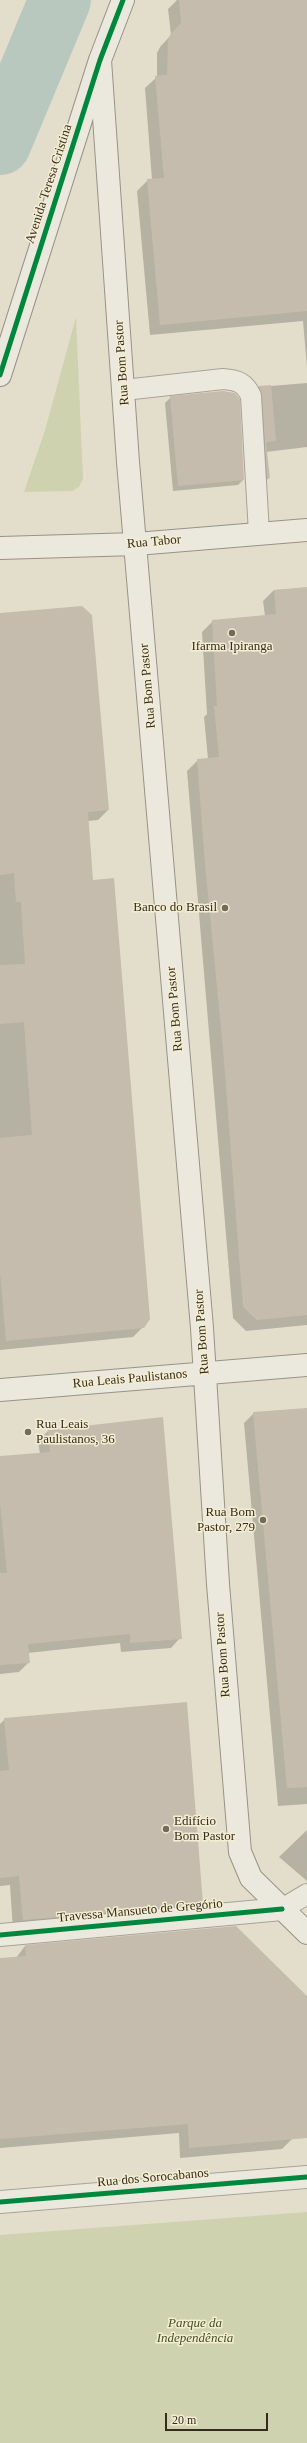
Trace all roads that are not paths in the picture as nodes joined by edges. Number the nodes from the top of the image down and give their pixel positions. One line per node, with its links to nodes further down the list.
1 (123, 0): 2 (main road, Avenida Teresa Cristina)
2 (100, 60): 3 (main road, Avenida Teresa Cristina); 4 (main road, Rua Bom Pastor)
3 (0, 375)
4 (124, 390): 6 (lane); 7 (main road, Rua Bom Pastor)
5 (307, 530): 6 (main road, Rua Tabor)
6 (258, 533): 7 (main road, Rua Tabor)
7 (136, 544): 8 (main road, Rua Tabor); 10 (main road, Rua Bom Pastor)
8 (0, 548)
9 (307, 1365): 10 (main road, Rua Leais Paulistanos)
10 (205, 1373): 11 (main road, Rua Leais Paulistanos); 13 (main road, Rua Bom Pastor)
11 (0, 1390)
12 (307, 1894): 13 (lane)
13 (282, 1909): 14 (main road, Rua Bom Pastor); 15 (main road, Travessa Mansueto de Gregório)
14 (307, 1933)
15 (0, 1935)
16 (307, 2177): 17 (main road, Rua dos Sorocabanos)
17 (0, 2202)

